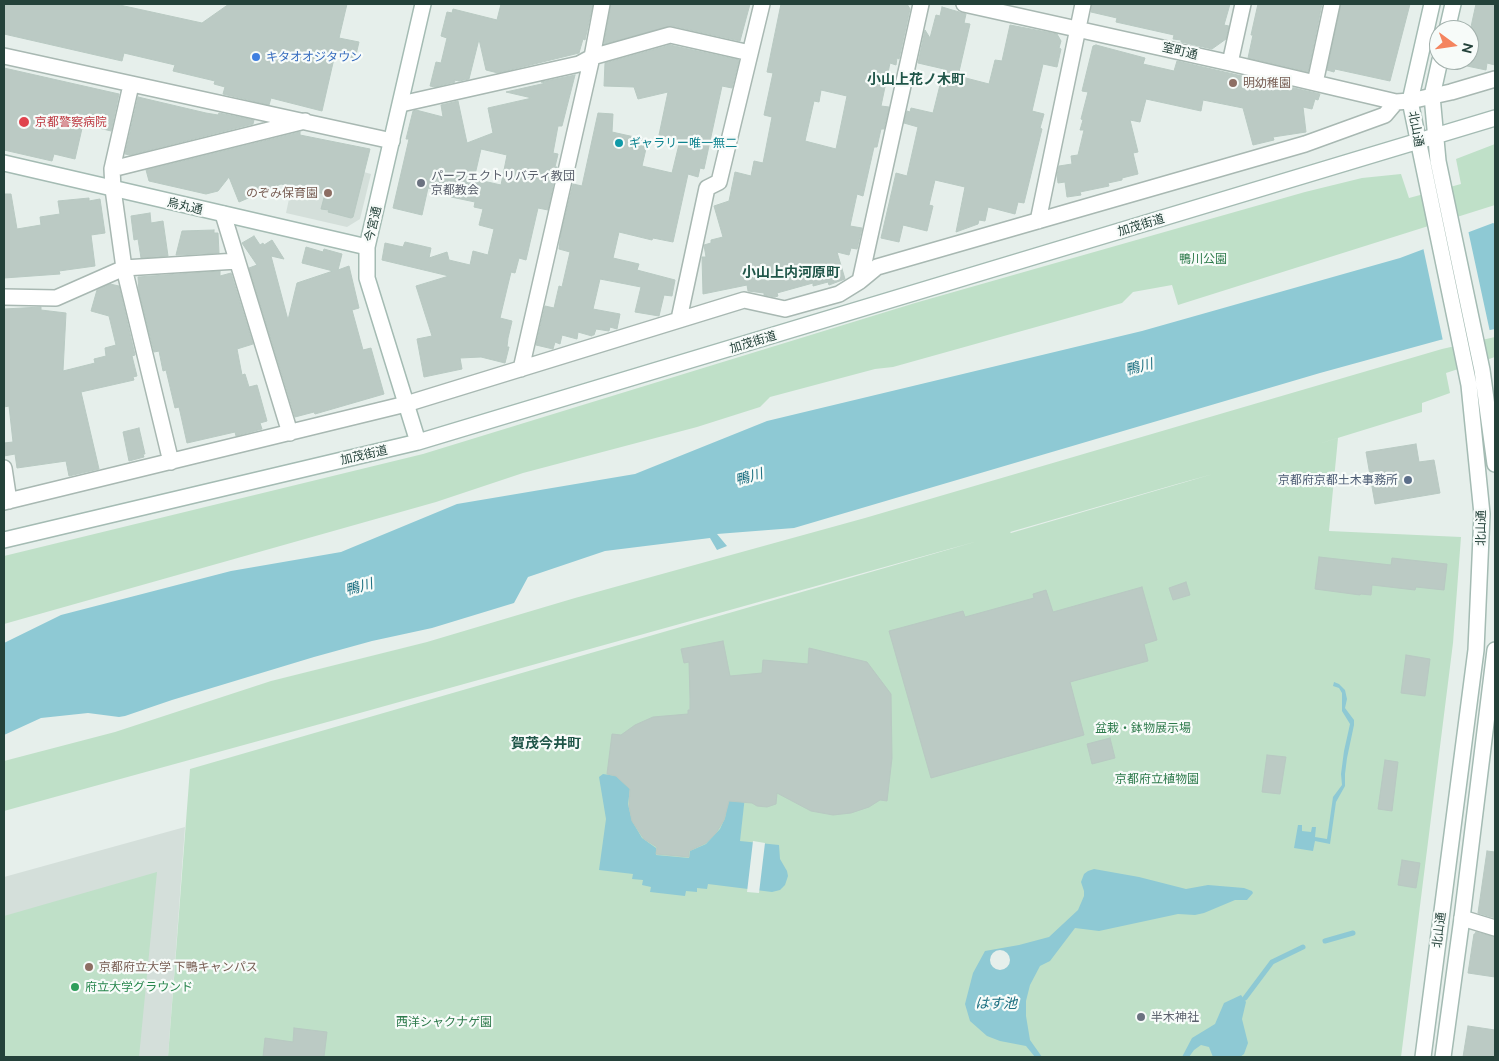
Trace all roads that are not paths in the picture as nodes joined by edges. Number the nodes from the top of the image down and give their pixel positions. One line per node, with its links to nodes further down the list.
1 (423, 4): 23 (street, 今宮通)
2 (602, 4): 15 (street)
3 (762, 4): 13 (street)
4 (921, 4): 38 (street)
5 (964, 4): 12 (street, 室町通)
6 (1083, 4): 12 (street)
7 (1243, 4): 16 (street)
8 (1332, 4): 19 (street)
9 (1432, 4): 22 (street, 北山通)
10 (1453, 4): 11 (street)
11 (1449, 20)
12 (1078, 28): 16 (street, 室町通); 34 (street)
13 (750, 53): 15 (street); 40 (street)
14 (4, 56): 20 (street)
15 (592, 57): 23 (street); 41 (street)
16 (1230, 62): 19 (street, 室町通)
17 (1438, 70): 21 (street, 北山通)
18 (1495, 79): 21 (street)
19 (1315, 83): 22 (street, 室町通)
20 (131, 85): 25 (street); 31 (street)
21 (1432, 96): 22 (street); 26 (street, 北山通)
22 (1403, 102): 28 (street, 北山通); 34 (street)
23 (401, 104): 27 (street, 今宮通)
24 (1495, 118): 26 (street, 加茂街道)
25 (305, 121): 27 (street); 31 (street)
26 (1436, 137): 28 (street, 加茂街道); 30 (street, 北山通)
27 (392, 141): 35 (street, 今宮通)
28 (1418, 142): 30 (street, 北山通); 45 (street, 加茂街道)
29 (4, 163): 32 (street, 烏丸通)
30 (1431, 166): 42 (street, 北山通)
31 (112, 169): 32 (street)
32 (113, 189): 33 (street, 烏丸通); 37 (street)
33 (223, 214): 35 (street, 烏丸通); 36 (street)
34 (1038, 220): 38 (street)
35 (368, 247): 43 (street, 今宮通)
36 (237, 261): 37 (street); 44 (street)
37 (124, 268): 39 (street); 46 (street)
38 (860, 281): 40 (street)
39 (4, 297)
40 (679, 319): 41 (street)
41 (521, 369): 43 (street)
42 (1479, 378): 47 (street, 北山通); 51 (street, 北山通)
43 (406, 404): 44 (street); 45 (street, 今宮通)
44 (290, 433): 46 (street)
45 (418, 442): 50 (street, 加茂街道)
46 (171, 462): 49 (street)
47 (1495, 464)
48 (4, 468): 49 (street)
49 (6, 501)
50 (4, 540)
51 (1476, 650): 53 (street); 54 (street, 北山通)
52 (1495, 650): 53 (street, 北山通)
53 (1495, 655): 55 (street, 北山通)
54 (1458, 787): 55 (street); 56 (street, 北山通)
55 (1478, 790): 57 (street, 北山通)
56 (1441, 913): 57 (street); 59 (street, 北山通)
57 (1462, 918): 58 (street); 60 (street, 北山通)
58 (1495, 928)
59 (1423, 1057)
60 (1443, 1057)

